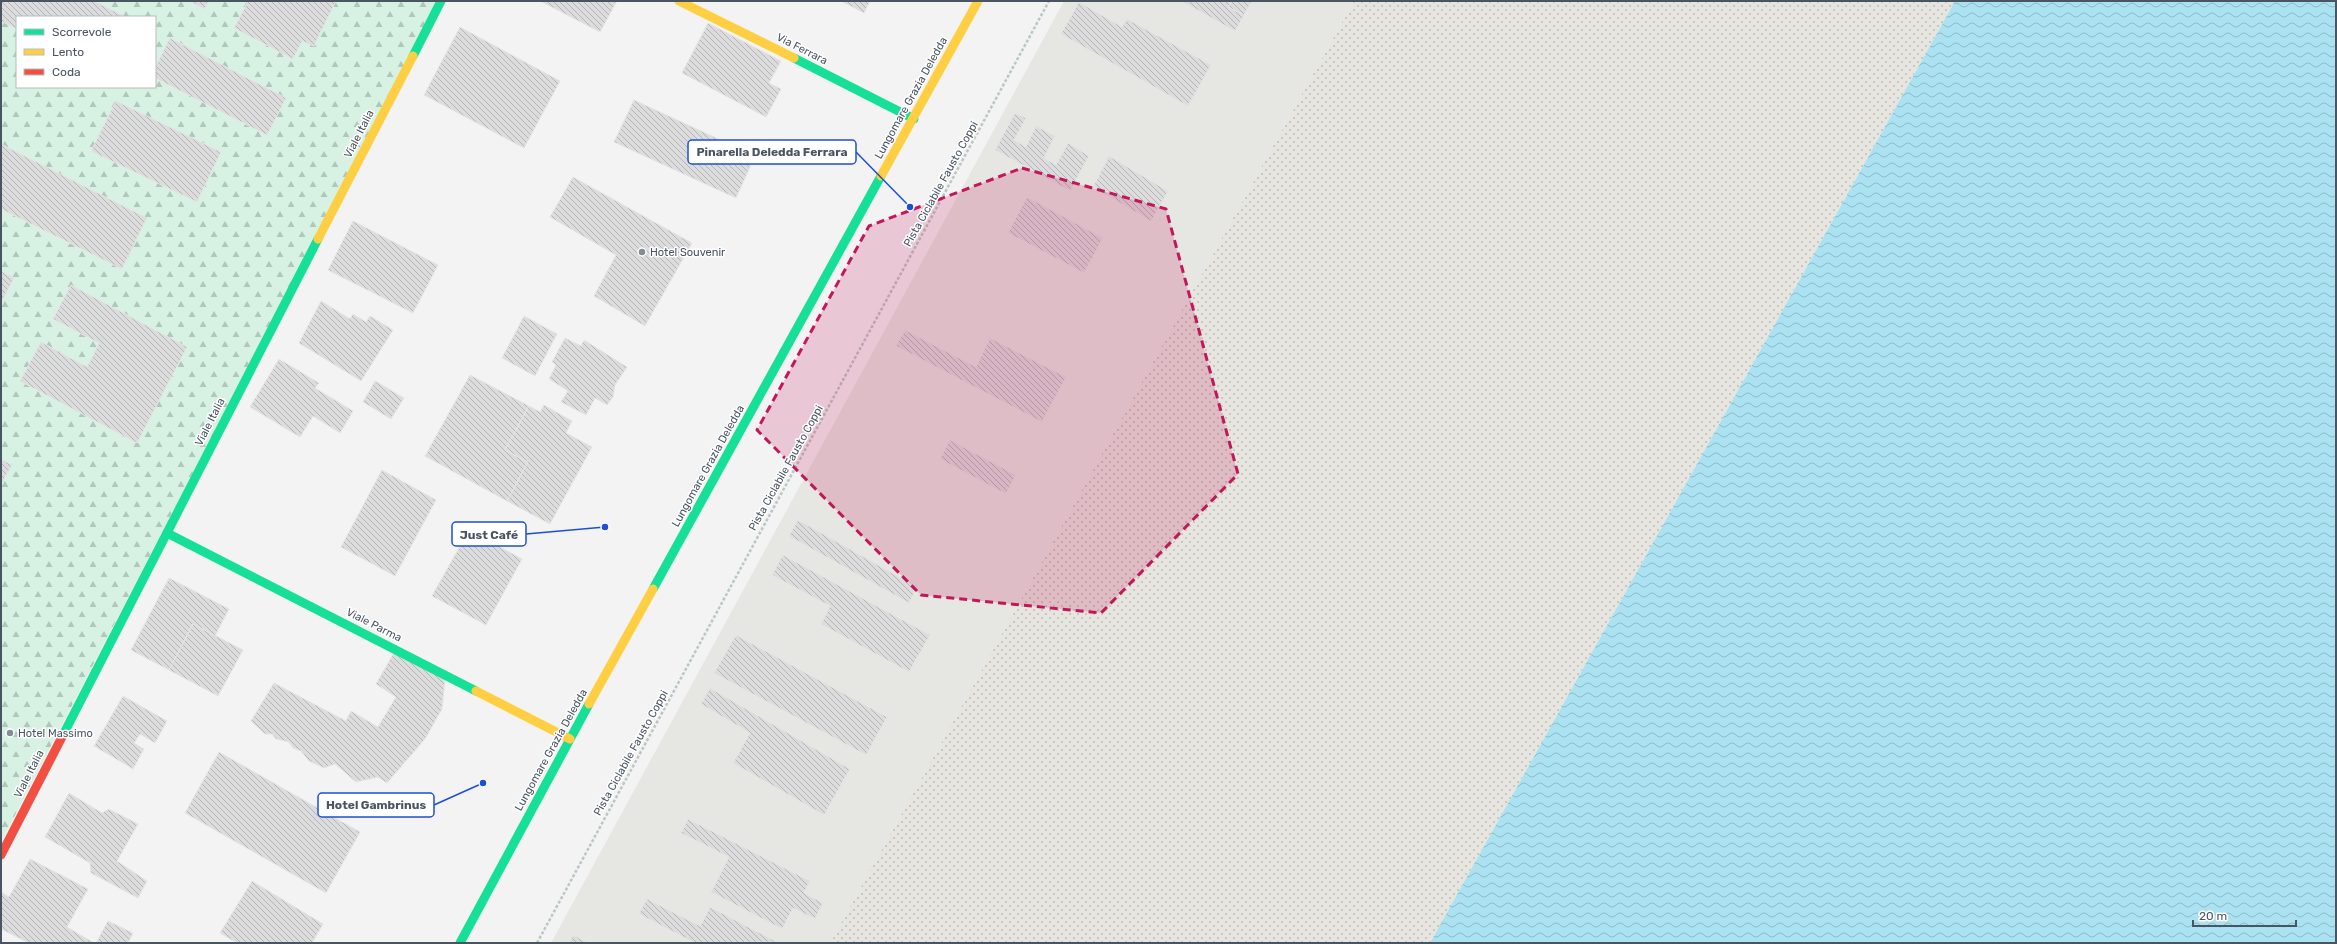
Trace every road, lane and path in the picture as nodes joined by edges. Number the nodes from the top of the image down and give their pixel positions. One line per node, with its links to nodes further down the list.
1 (441, 1): 6 (street, Viale Italia)
2 (679, 1): 5 (street, Via Ferrara)
3 (978, 1): 5 (street, Lungomare Grazia Deledda)
4 (1049, 1): 10 (path, Pista Ciclabile Fausto Coppi)
5 (914, 119): 7 (street, Lungomare Grazia Deledda)
6 (167, 532): 7 (street, Viale Parma); 8 (street, Viale Italia)
7 (570, 739): 9 (street, Lungomare Grazia Deledda)
8 (1, 855)
9 (460, 943)
10 (537, 943)

